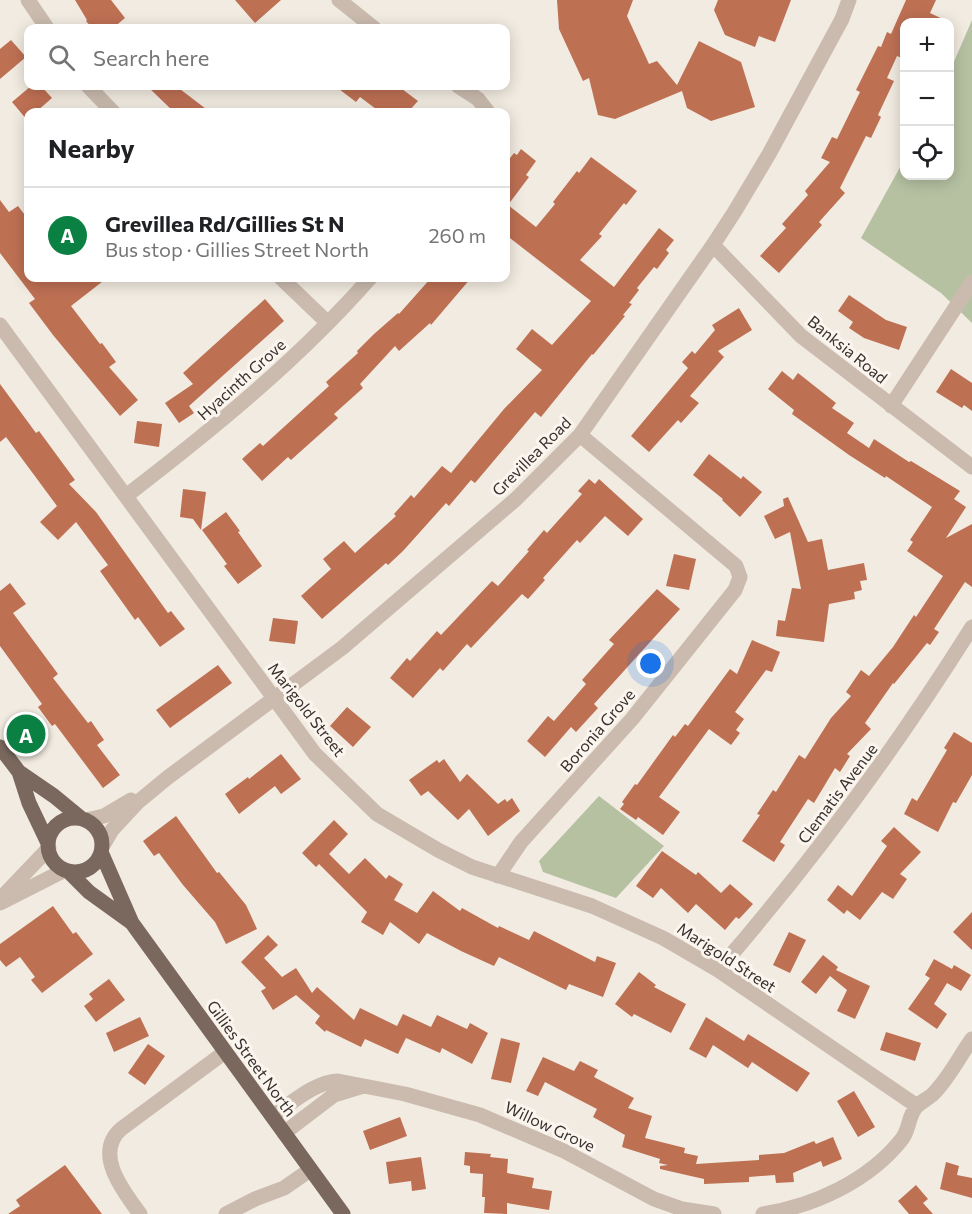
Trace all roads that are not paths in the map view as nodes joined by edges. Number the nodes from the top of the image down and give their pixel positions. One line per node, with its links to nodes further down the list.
1 (28, 0): 4 (street)
2 (849, 0): 10 (street, Grevillea Road)
3 (347, 2): 5 (street)
4 (44, 24)
5 (370, 24)
6 (92, 90): 8 (street)
7 (464, 90): 9 (street)
8 (108, 108)
9 (485, 108)
10 (714, 245): 16 (street, Banksia Road); 17 (street, Grevillea Road)
11 (285, 282): 14 (street)
12 (366, 282): 14 (street, Hyacinth Grove)
13 (972, 282): 16 (street)
14 (328, 322): 19 (street, Hyacinth Grove)
15 (0, 325): 19 (street, Marigold Street)
16 (891, 406): 18 (street, Banksia Road)
17 (580, 435): 21 (street, Grevillea Road); 29 (street, Boronia Grove)
18 (972, 467)
19 (126, 496): 21 (street, Marigold Street)
20 (972, 627): 32 (street, Clematis Avenue)
21 (274, 698): 24 (street, Grevillea Road); 29 (street, Marigold Street)
22 (0, 747): 23 (main road, Gillies Street North)
23 (19, 772): 25 (main road, Gillies Street North); 26 (main road, Gillies Street North)
24 (166, 778): 25 (street, Grevillea Road); 27 (street, Grevillea Road)
25 (84, 820): 26 (main road); 27 (main road, Gillies Street North)
26 (49, 846): 28 (main road, Gillies Street North); 30 (street)
27 (101, 849): 28 (main road); 31 (main road, Gillies Street North)
28 (66, 870): 30 (street); 31 (main road, Gillies Street North)
29 (498, 876): 32 (street, Marigold Street)
30 (0, 901)
31 (132, 923): 34 (main road, Gillies Street North)
32 (718, 970): 36 (street, Marigold Street)
33 (972, 1039): 36 (street)
34 (225, 1052): 37 (main road, Gillies Street North); 40 (street)
35 (363, 1086): 37 (street, Willow Grove); 38 (street, Willow Grove); 43 (street, Willow Grove)
36 (917, 1106): 44 (street)
37 (272, 1116): 38 (main road, Gillies Street North)
38 (284, 1133): 39 (main road, Gillies Street North)
39 (310, 1170): 41 (street); 42 (main road, Gillies Street North)
40 (140, 1214)
41 (226, 1214)
42 (343, 1214)
43 (714, 1214)
44 (763, 1214)

